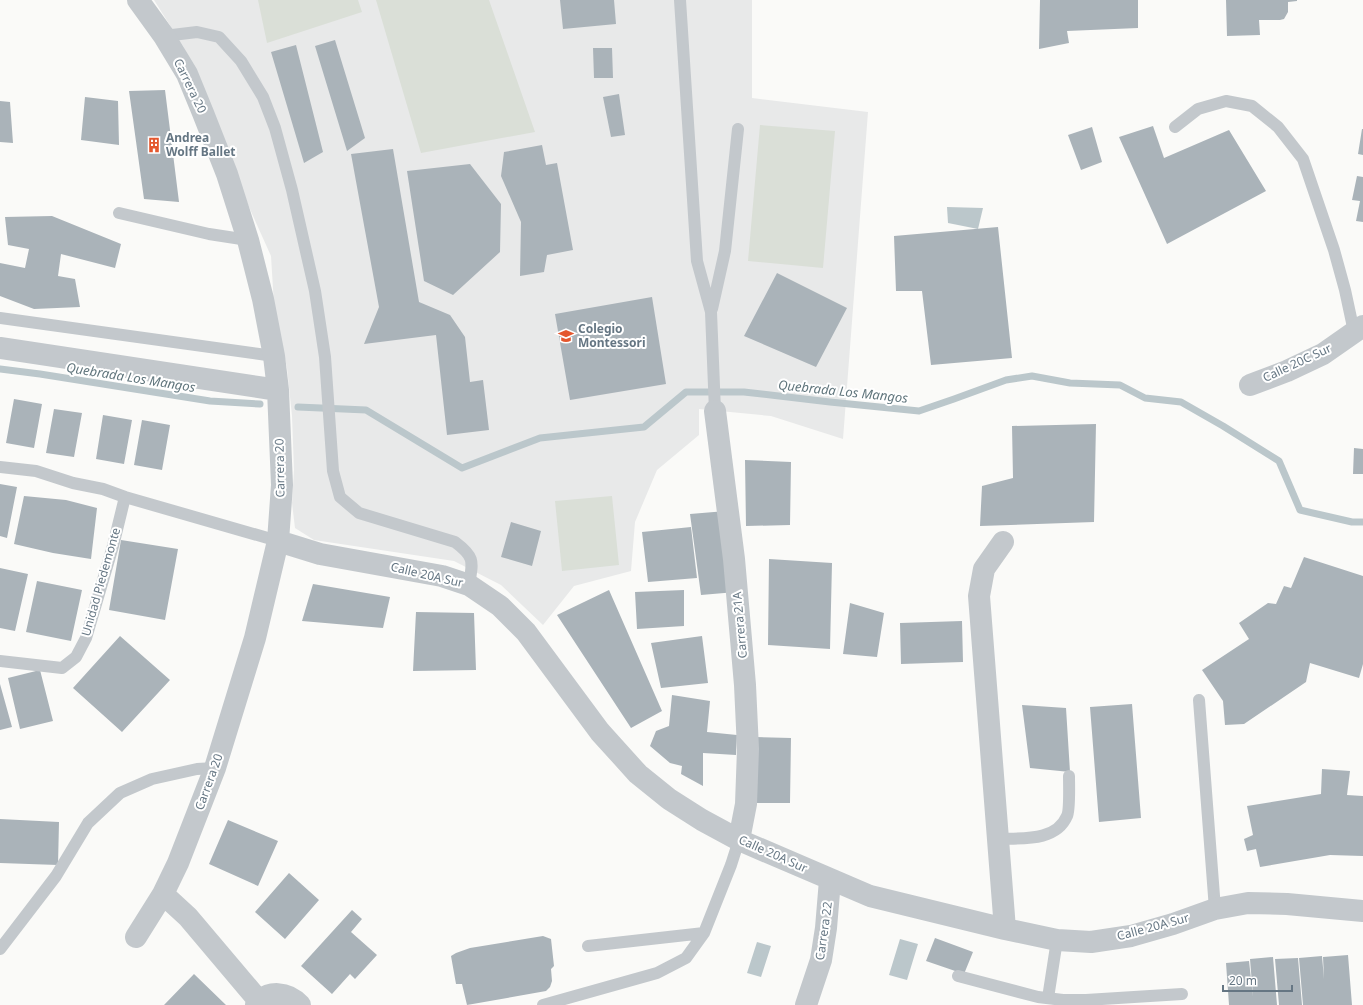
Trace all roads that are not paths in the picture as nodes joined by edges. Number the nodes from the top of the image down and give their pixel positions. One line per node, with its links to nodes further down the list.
1 (138, 0): 3 (street, Carrera 20)
2 (680, 0): 8 (lane)
3 (164, 36): 7 (street, Carrera 20); 20 (lane)
4 (1175, 127): 10 (lane)
5 (738, 129): 8 (lane)
6 (119, 213): 7 (lane)
7 (248, 240): 12 (street, Carrera 20)
8 (711, 312): 15 (lane)
9 (0, 318): 12 (lane)
10 (1359, 329): 13 (street, Calle 20C Sur)
11 (0, 348): 14 (street)
12 (274, 356): 14 (street, Carrera 20)
13 (1250, 385)
14 (278, 390): 18 (street, Carrera 20)
15 (715, 411): 26 (street, Carrera 21A)
16 (0, 467): 17 (lane)
17 (125, 497): 18 (lane); 21 (lane, Unidad Piedemonte)
18 (278, 541): 20 (street, Calle 20A Sur); 23 (street, Carrera 20)
19 (1003, 542): 25 (street)
20 (469, 585): 26 (street, Calle 20A Sur)
21 (0, 661)
22 (1199, 700): 29 (lane)
23 (215, 768): 28 (street, Carrera 20); 36 (lane)
24 (1069, 776): 25 (lane)
25 (998, 839): 31 (street)
26 (739, 840): 27 (street, Calle 20A Sur); 32 (lane)
27 (830, 880): 31 (street, Calle 20A Sur); 43 (street, Carrera 22)
28 (163, 894): 33 (street, Carrera 20); 40 (street)
29 (1215, 909): 30 (street, Calle 20A Sur); 34 (street, Calle 20A Sur)
30 (1363, 912)
31 (1005, 929): 34 (street, Calle 20A Sur)
32 (704, 933): 35 (lane); 42 (lane)
33 (136, 938)
34 (1057, 940): 39 (lane)
35 (588, 946)
36 (0, 949)
37 (958, 976): 39 (lane)
38 (1182, 994): 39 (lane)
39 (1048, 998)
40 (258, 1003): 41 (street)
41 (300, 1005)
42 (543, 1005)
43 (806, 1005)

